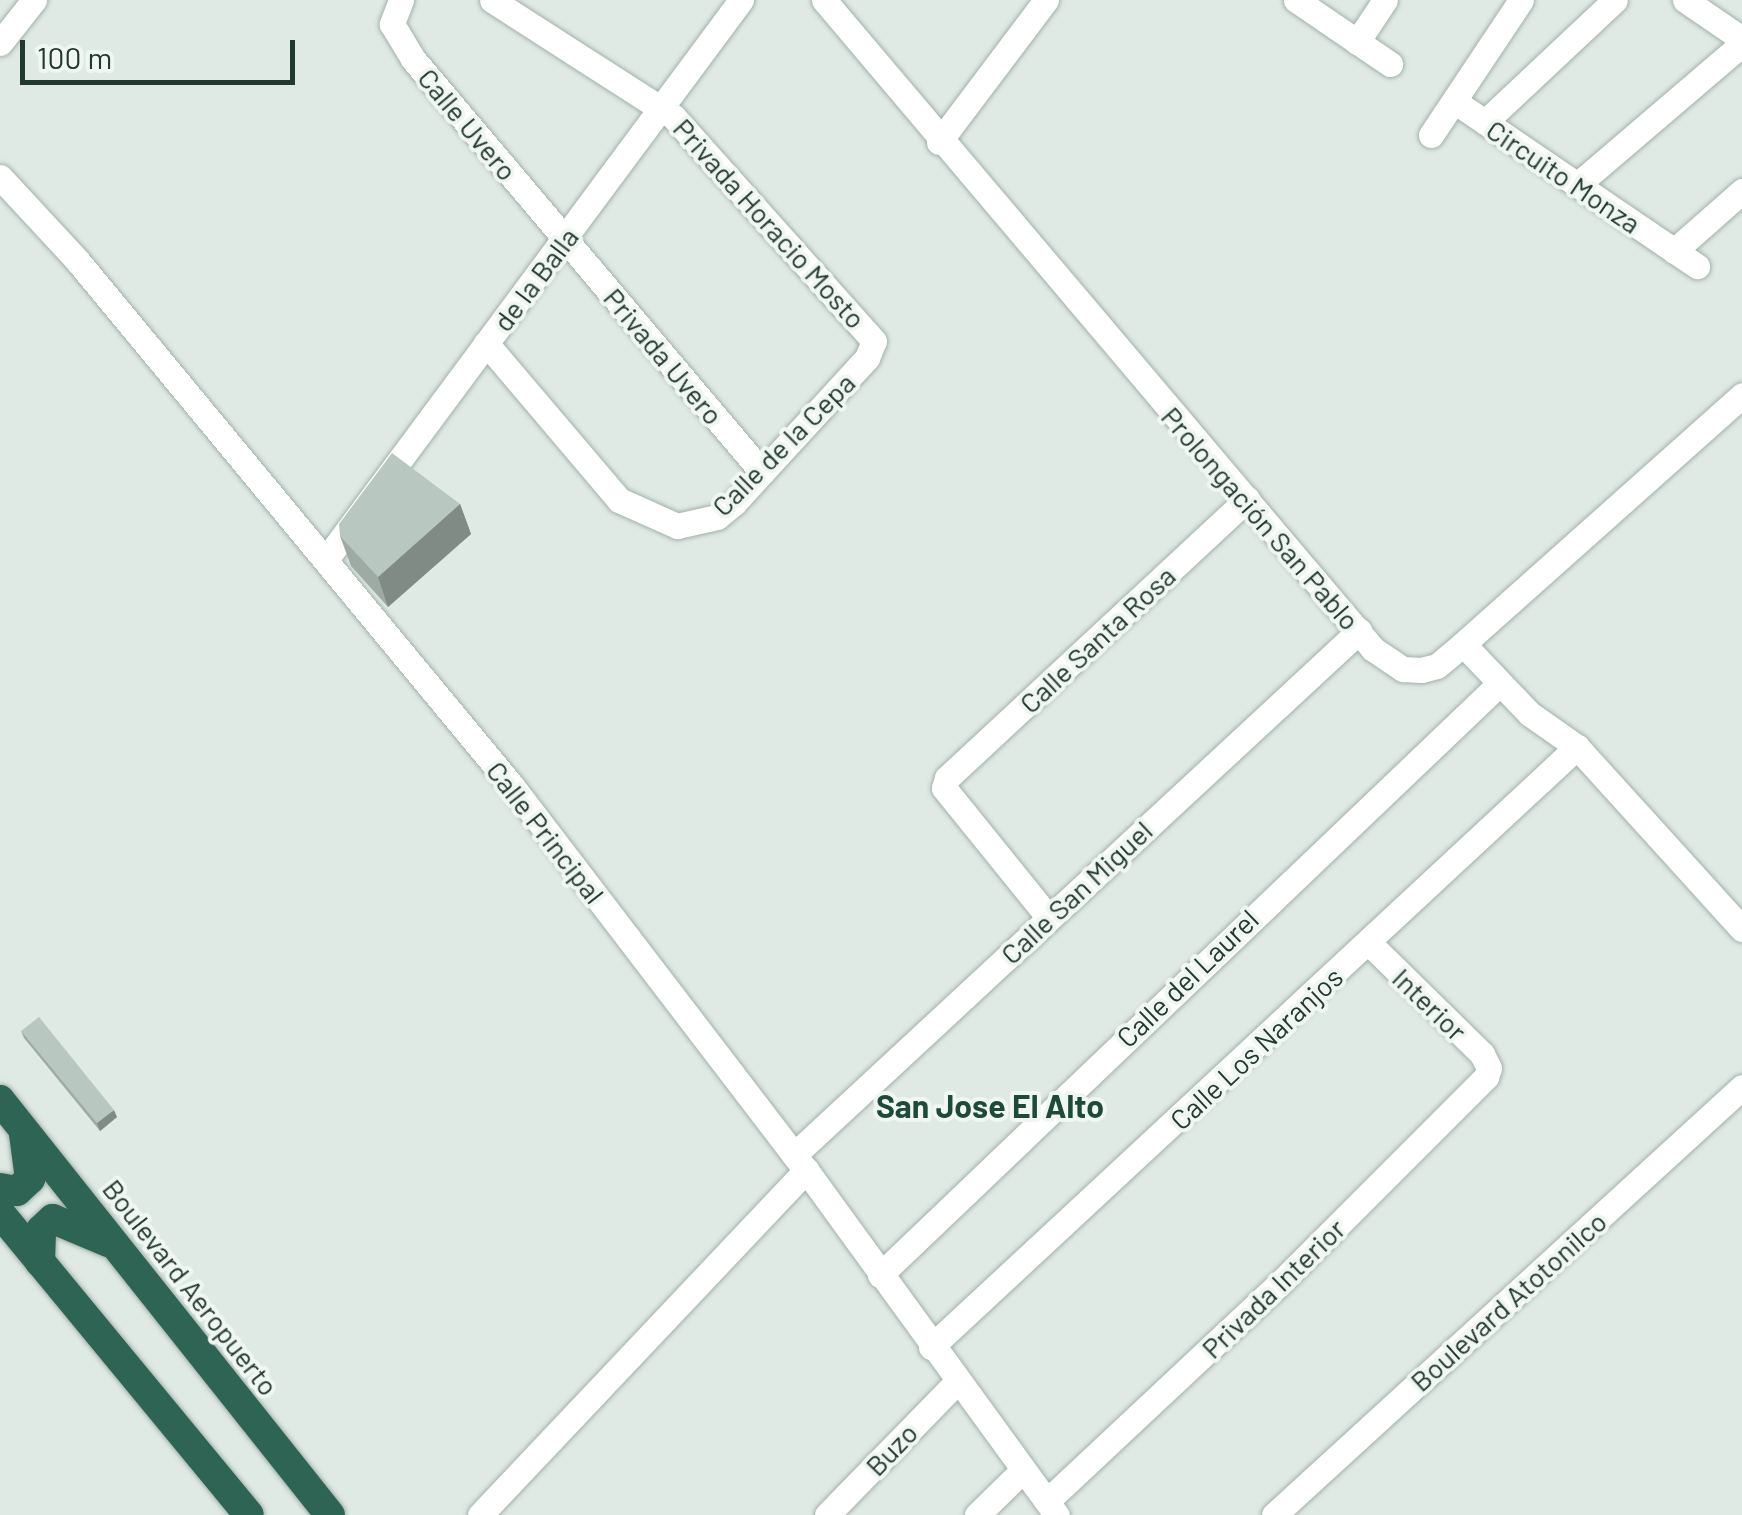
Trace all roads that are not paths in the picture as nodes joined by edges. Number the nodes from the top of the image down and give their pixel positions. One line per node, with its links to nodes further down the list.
1 (34, 0): 14 (street)
2 (401, 0): 24 (street, Calle Uvero)
3 (492, 0): 17 (street)
4 (824, 0): 20 (street, Prolongación San Pablo)
5 (1046, 0): 20 (street)
6 (1296, 0): 12 (street)
7 (1385, 0): 12 (street)
8 (1521, 0): 16 (street)
9 (1615, 0): 18 (street)
10 (1685, 0): 13 (street)
11 (729, 4): 17 (street, de la Balla)
12 (1358, 42): 15 (street)
13 (1742, 42): 22 (street)
14 (0, 43)
15 (1390, 64)
16 (1454, 101): 18 (street, Circuito Monza); 19 (street)
17 (662, 108): 24 (street, de la Balla); 28 (street, Privada Horacio Mosto)
18 (1485, 122): 22 (street, Circuito Monza)
19 (1431, 135)
20 (939, 142): 31 (street, Prolongación San Pablo)
21 (0, 178): 32 (street, Calle Principal)
22 (1577, 184): 25 (street, Circuito Monza)
23 (1742, 191): 25 (street)
24 (566, 240): 27 (street, de la Balla); 30 (street, Privada Uvero)
25 (1674, 250): 26 (street, Circuito Monza)
26 (1698, 266)
27 (486, 342): 30 (street, Calle de la Cepa); 32 (street, de la Balla)
28 (874, 342): 30 (street, Calle de la Cepa)
29 (1742, 396): 34 (street, Prolongación San Pablo)
30 (762, 472)
31 (1247, 499): 33 (street, Prolongación San Pablo); 37 (street, Calle Santa Rosa)
32 (327, 558): 43 (street, Calle Principal)
33 (1359, 631): 34 (street, Prolongación San Pablo); 37 (street, Calle San Miguel)
34 (1463, 644): 35 (street)
35 (1498, 685): 36 (street); 48 (street, Calle del Laurel)
36 (1578, 746): 38 (street); 39 (street, Calle Los Naranjos)
37 (1049, 918): 43 (street, Calle San Miguel)
38 (1742, 929)
39 (1368, 942): 40 (street, Interior); 49 (street, Calle Los Naranjos)
40 (1490, 1068): 52 (street, Privada Interior)
41 (1742, 1088): 58 (street, Boulevard Atotonilco)
42 (10, 1111): 44 (highway); 46 (highway, Boulevard Aeropuerto)
43 (800, 1163): 48 (street, Calle Principal); 55 (street, Calle San Miguel)
44 (0, 1188)
45 (0, 1214): 47 (highway)
46 (124, 1252): 47 (highway); 54 (highway, Boulevard Aeropuerto)
47 (40, 1262): 53 (highway)
48 (880, 1275): 49 (street, Calle Principal)
49 (931, 1347): 50 (street, Calle Principal)
50 (956, 1383): 51 (street, Calle Principal); 56 (street, Buzo)
51 (1024, 1470): 52 (street, Calle Principal); 57 (street)
52 (1052, 1508)
53 (249, 1515)
54 (330, 1515)
55 (480, 1515)
56 (826, 1515)
57 (977, 1515)
58 (1274, 1515)

